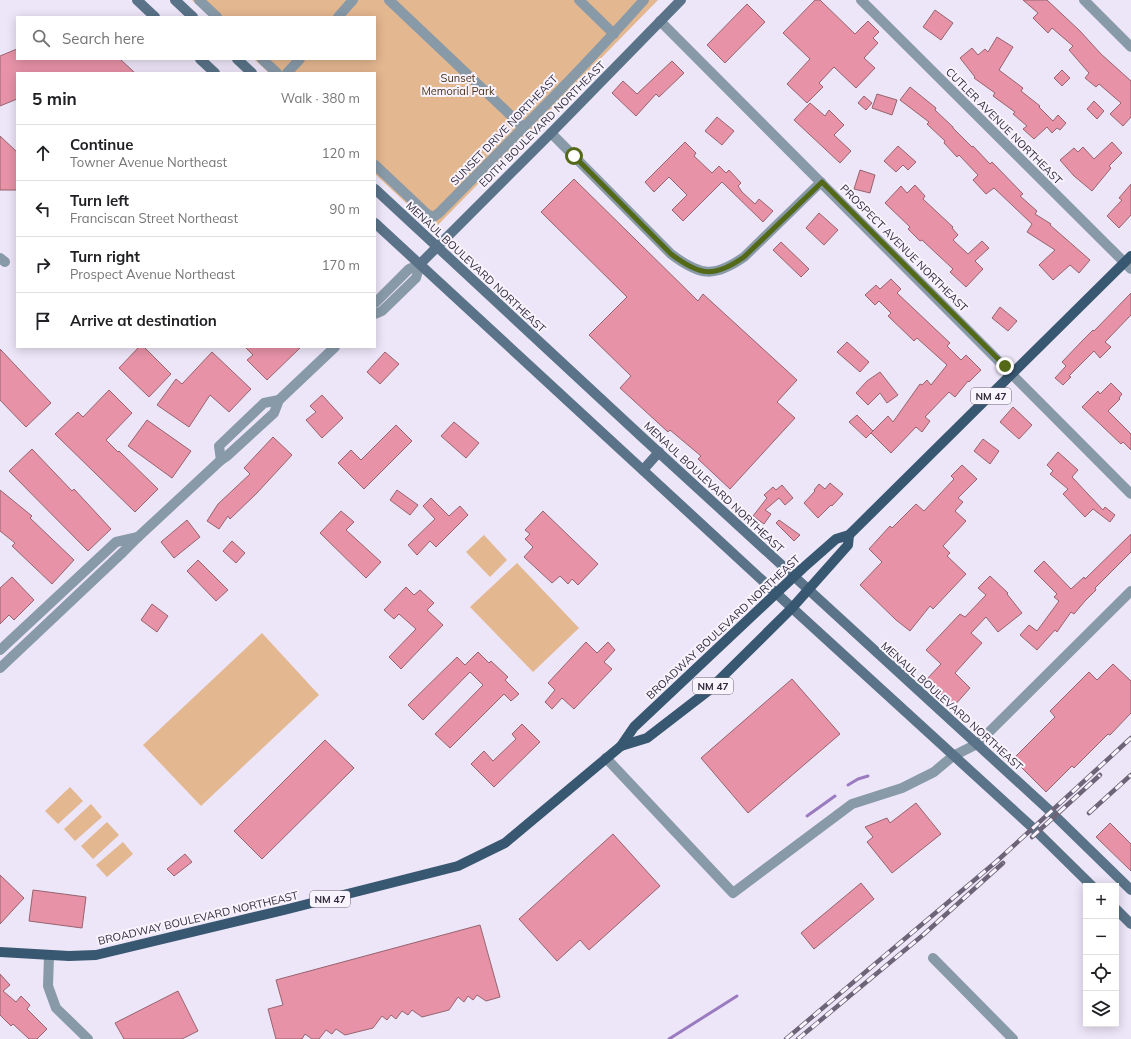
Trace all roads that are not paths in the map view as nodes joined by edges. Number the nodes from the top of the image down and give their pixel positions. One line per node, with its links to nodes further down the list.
1 (137, 0): 11 (main road)
2 (175, 0): 12 (main road)
3 (199, 0): 13 (street)
4 (353, 0): 14 (street)
5 (389, 0): 26 (street)
6 (579, 0): 16 (street)
7 (644, 0): 16 (street, SUNSET DRIVE NORTHEAST)
8 (681, 0): 15 (main road, EDITH BOULEVARD NORTHEAST)
9 (861, 0): 33 (street, CUTLER AVENUE NORTHEAST)
10 (1084, 0): 17 (street)
11 (154, 16)
12 (192, 16)
13 (216, 16)
14 (339, 16)
15 (660, 21): 27 (main road, EDITH BOULEVARD NORTHEAST); 29 (street, PROSPECT AVENUE NORTHEAST)
16 (614, 34): 26 (street, SUNSET DRIVE NORTHEAST)
17 (1131, 47)
18 (201, 60): 22 (main road)
19 (239, 60): 23 (main road)
20 (263, 60): 24 (street)
21 (299, 60): 25 (street)
22 (214, 72)
23 (251, 72)
24 (276, 72)
25 (288, 72)
26 (524, 128): 28 (street, SUNSET DRIVE NORTHEAST)
27 (551, 133): 29 (street); 32 (main road, EDITH BOULEVARD NORTHEAST)
28 (376, 166)
29 (822, 182): 38 (street, PROSPECT AVENUE NORTHEAST)
30 (376, 190): 32 (main road, MENAUL BOULEVARD NORTHEAST)
31 (376, 224): 34 (main road)
32 (436, 247): 34 (main road, EDITH BOULEVARD NORTHEAST); 40 (main road, MENAUL BOULEVARD NORTHEAST)
33 (1129, 262): 38 (main road, BROADWAY BOULEVARD NORTHEAST / NM 47)
34 (420, 264): 35 (street, EDITH BOULEVARD NORTHEAST); 36 (street, EDITH BOULEVARD NORTHEAST); 42 (main road)
35 (376, 302)
36 (376, 314)
37 (334, 348): 39 (street)
38 (1013, 374): 43 (street, PROSPECT AVENUE NORTHEAST); 44 (main road, BROADWAY BOULEVARD NORTHEAST / NM 47)
39 (280, 400): 41 (street); 41 (street)
40 (658, 452): 42 (main road); 46 (main road, MENAUL BOULEVARD NORTHEAST)
41 (221, 460): 45 (street)
42 (643, 470): 49 (main road)
43 (1131, 494)
44 (850, 535): 46 (main road, BROADWAY BOULEVARD NORTHEAST / NM 47); 47 (main road, BROADWAY BOULEVARD NORTHEAST / NM 47)
45 (138, 537): 51 (street); 52 (street)
46 (794, 576): 47 (main road, MENAUL BOULEVARD NORTHEAST); 49 (main road, BROADWAY BOULEVARD NORTHEAST / NM 47)
47 (808, 590): 50 (main road, BROADWAY BOULEVARD NORTHEAST / NM 47); 53 (main road, MENAUL BOULEVARD NORTHEAST)
48 (1131, 591): 53 (street)
49 (776, 593): 50 (main road); 54 (main road, BROADWAY BOULEVARD NORTHEAST / NM 47)
50 (792, 608): 54 (main road, BROADWAY BOULEVARD NORTHEAST / NM 47); 55 (main road)
51 (0, 650)
52 (0, 668)
53 (977, 744): 55 (street); 58 (main road, MENAUL BOULEVARD NORTHEAST)
54 (621, 746): 56 (main road, BROADWAY BOULEVARD NORTHEAST / NM 47)
55 (953, 756): 56 (street); 57 (main road)
56 (606, 758): 62 (main road, BROADWAY BOULEVARD NORTHEAST / NM 47)
57 (1089, 883)
58 (1131, 890)
59 (1119, 912): 60 (main road)
60 (1131, 924)
61 (0, 952): 62 (main road, BROADWAY BOULEVARD NORTHEAST / NM 47)
62 (49, 956): 64 (street)
63 (933, 958): 65 (street)
64 (88, 1039)
65 (1013, 1039)

